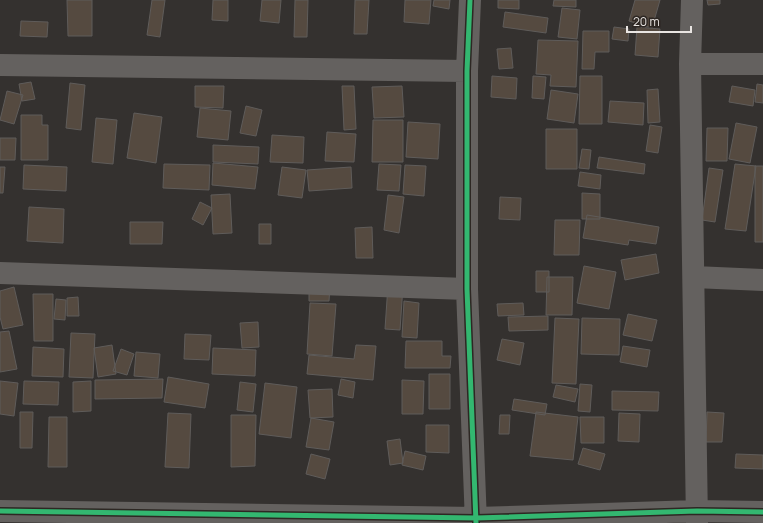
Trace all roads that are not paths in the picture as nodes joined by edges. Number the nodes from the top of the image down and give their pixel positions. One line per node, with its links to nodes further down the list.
1 (470, 0): 6 (street)
2 (692, 0): 3 (street)
3 (690, 64): 4 (street); 8 (street)
4 (763, 64)
5 (0, 65): 6 (street)
6 (468, 71): 10 (street)
7 (0, 273): 10 (street)
8 (694, 277): 9 (street); 14 (street)
9 (763, 280)
10 (467, 289): 16 (street)
11 (0, 511): 13 (street)
12 (763, 512): 14 (street)
13 (51, 517): 15 (street)
14 (697, 517): 16 (street)
15 (261, 518): 16 (street)
16 (476, 521)

